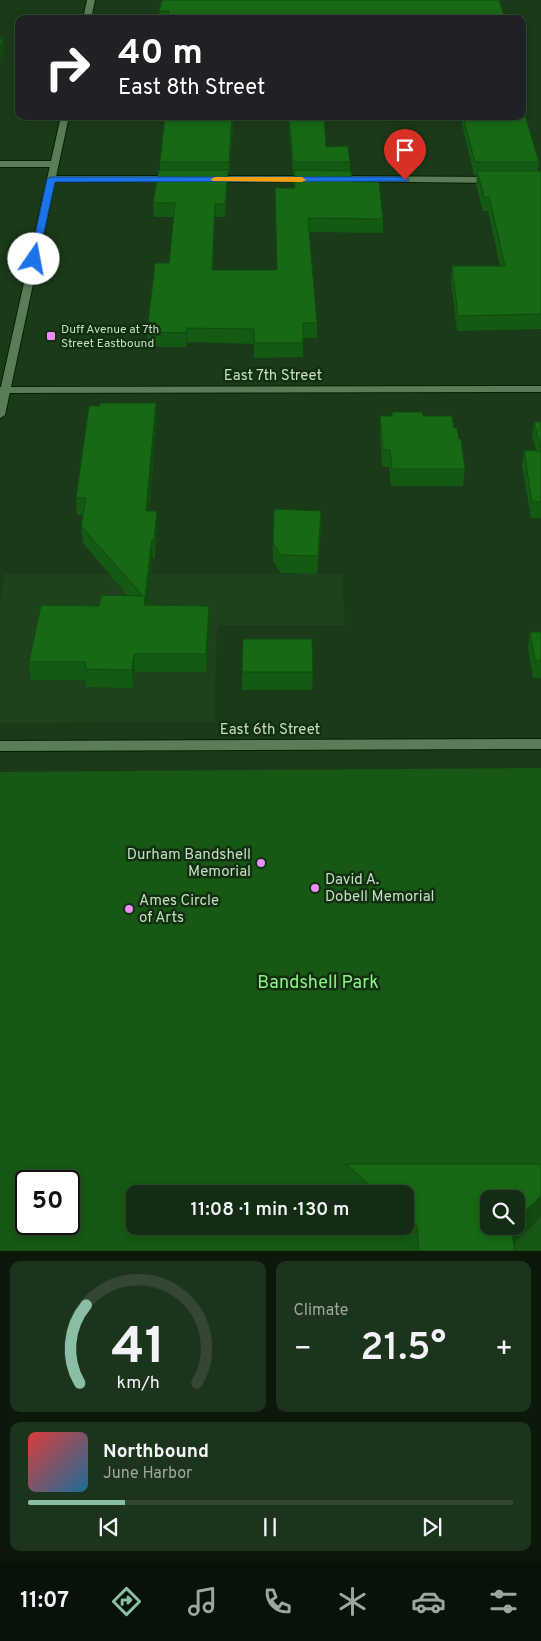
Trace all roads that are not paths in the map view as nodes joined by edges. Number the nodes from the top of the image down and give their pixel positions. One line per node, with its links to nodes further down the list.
1 (91, 0): 2 (street)
2 (88, 15)
3 (65, 120): 5 (street)
4 (0, 164): 5 (street)
5 (55, 164): 6 (street)
6 (51, 179): 7 (street); 11 (street)
7 (184, 179)
8 (204, 179): 9 (street)
9 (501, 180)
10 (541, 389): 11 (street, East 7th Street)
11 (3, 390): 12 (street)
12 (0, 415)
13 (541, 744): 14 (street, East 6th Street)
14 (0, 746)

